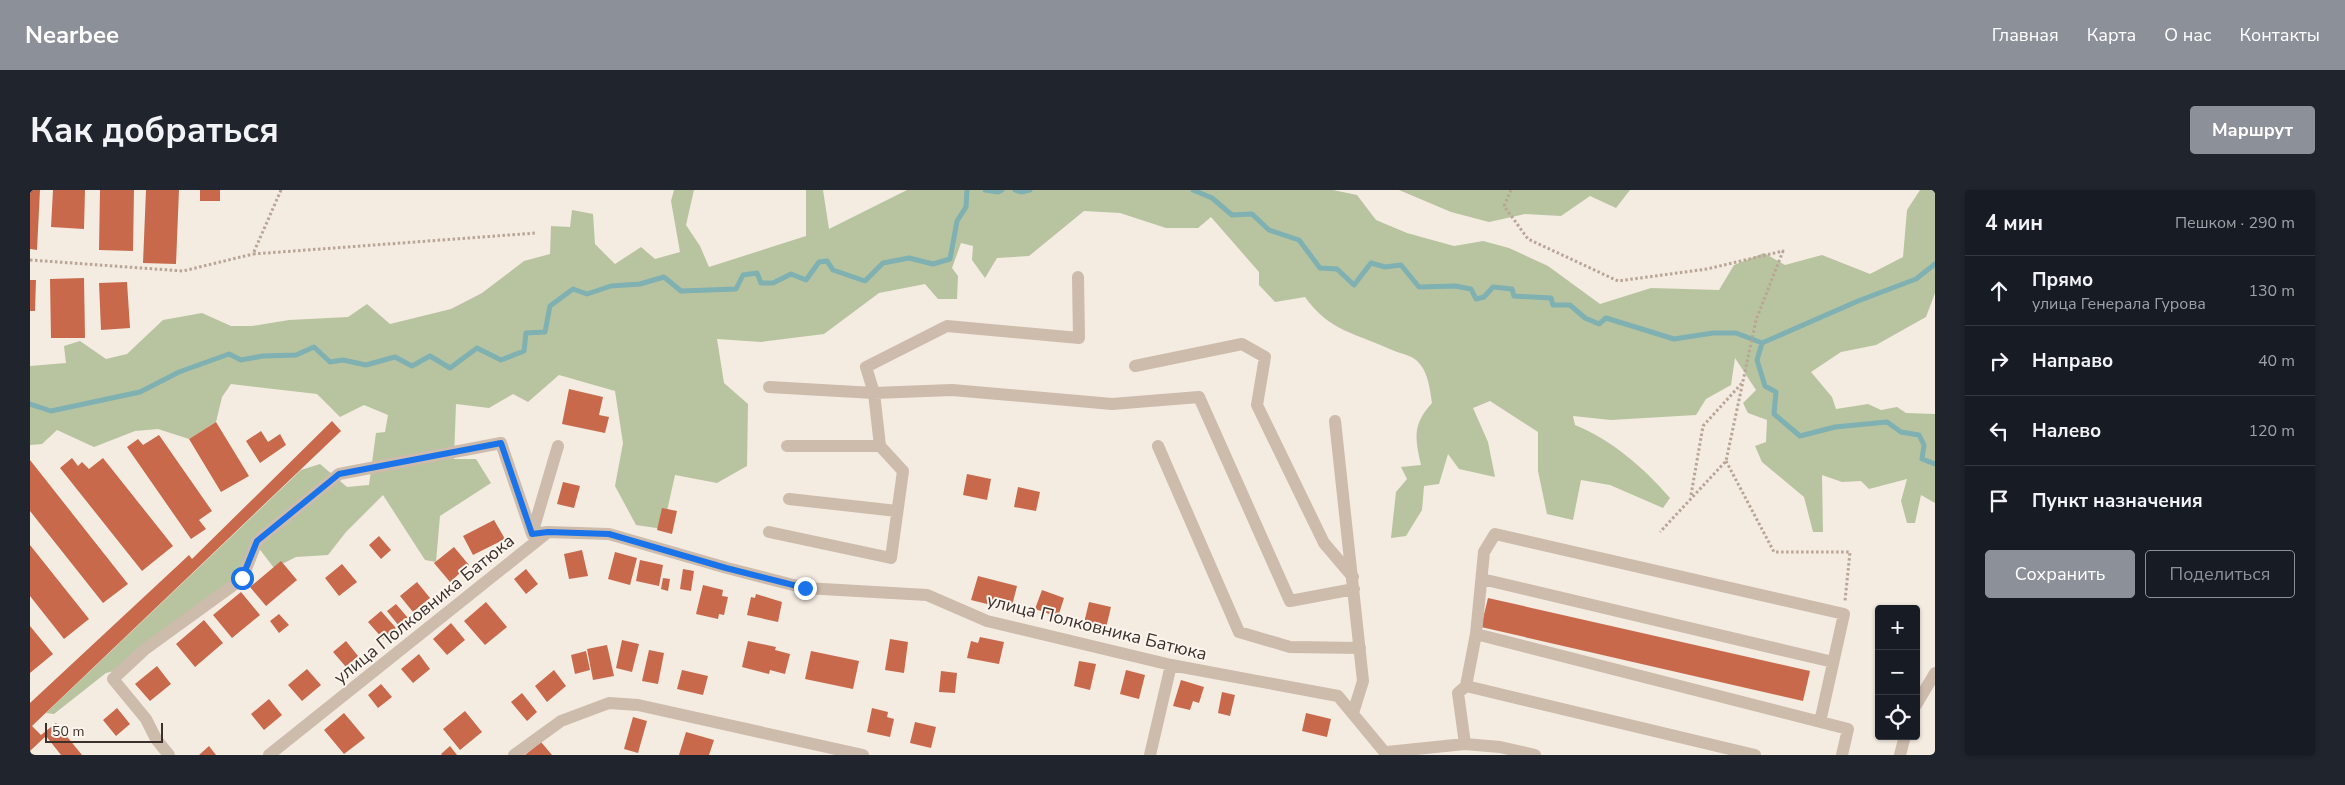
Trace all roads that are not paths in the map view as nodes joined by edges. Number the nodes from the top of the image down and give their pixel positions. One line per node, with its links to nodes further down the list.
1 (1078, 277): 4 (street)
2 (1135, 366): 16 (street)
3 (769, 387): 4 (street)
4 (874, 393): 8 (street); 16 (street)
5 (1335, 421): 16 (street)
6 (558, 446): 14 (street)
7 (787, 446): 8 (street)
8 (880, 446): 11 (street)
9 (1158, 446): 18 (street)
10 (789, 499): 11 (street)
11 (897, 512): 13 (street)
12 (548, 532): 14 (street); 20 (street, улица Полковника Батюка); 30 (street, улица Полковника Батюка)
13 (769, 532)
14 (532, 534): 29 (street)
15 (1482, 579): 17 (street); 19 (street); 19 (street)
16 (1354, 583): 18 (street)
17 (1476, 634): 22 (street); 25 (street)
18 (1360, 648): 24 (street)
19 (1833, 662): 25 (street)
20 (1171, 665): 24 (street, улица Полковника Батюка); 33 (street)
21 (1935, 673): 23 (street)
22 (1466, 686): 27 (street); 35 (street)
23 (1920, 698)
24 (1353, 713): 28 (street, улица Полковника Батюка)
25 (1820, 722): 36 (street)
26 (1904, 740): 37 (street)
27 (1465, 744): 28 (street); 34 (street)
28 (1387, 754)
29 (169, 755)
30 (269, 755)
31 (514, 755): 32 (street)
32 (863, 755)
33 (1150, 755)
34 (1535, 755)
35 (1755, 755)
36 (1842, 755)
37 (1900, 755)

